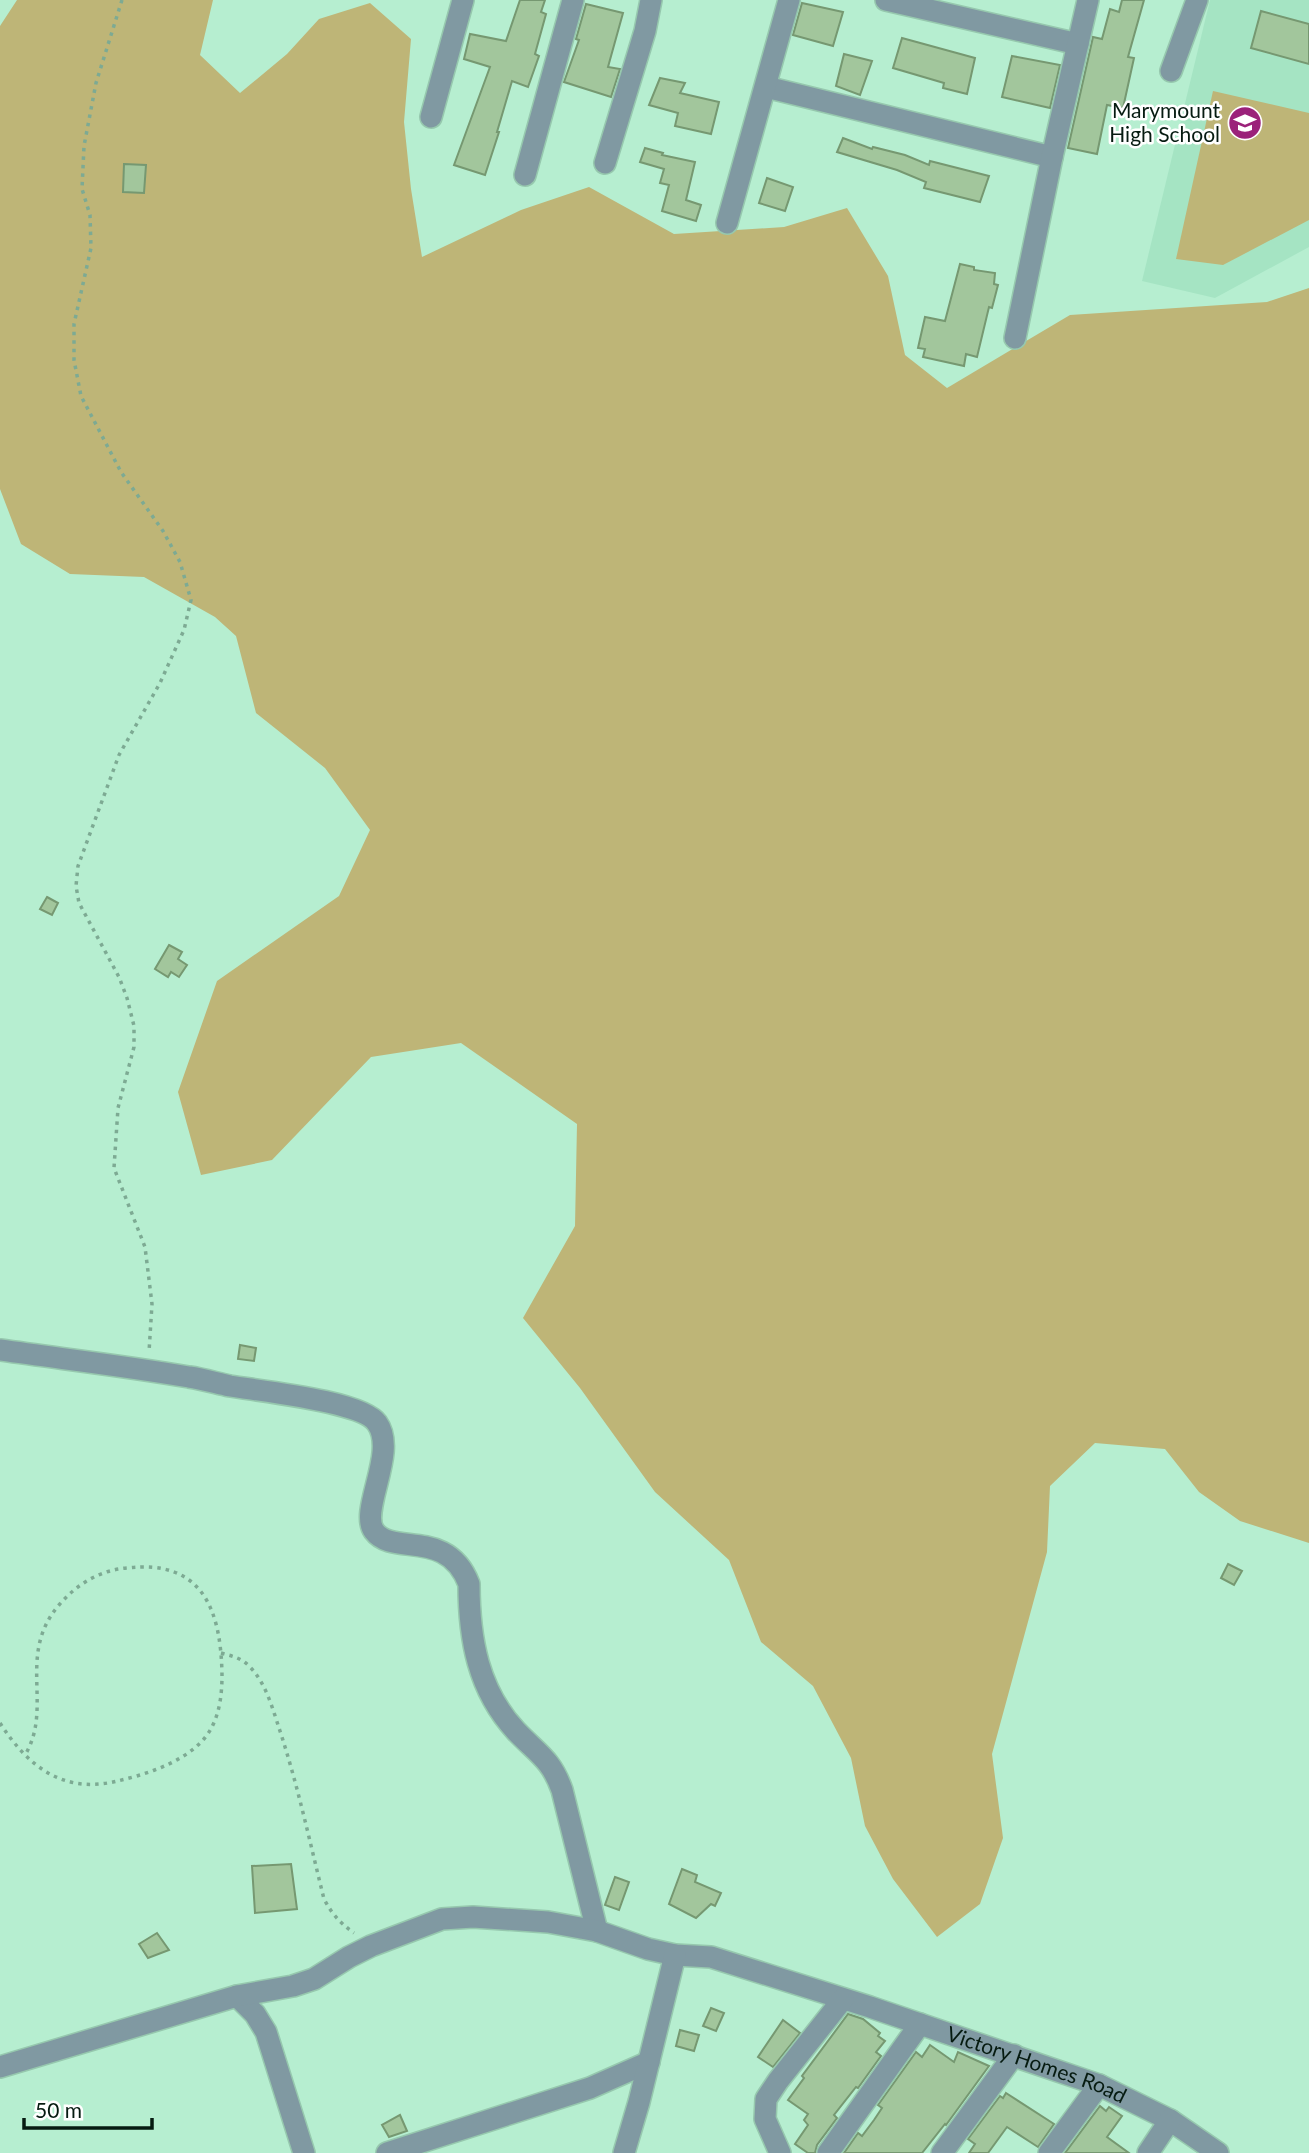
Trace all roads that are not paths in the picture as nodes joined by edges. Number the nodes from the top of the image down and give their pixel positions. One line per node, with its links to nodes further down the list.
1 (463, 0): 11 (street)
2 (573, 0): 14 (street)
3 (651, 0): 13 (street)
4 (789, 0): 10 (street)
5 (886, 0): 8 (street)
6 (1088, 0): 8 (street)
7 (1197, 0): 9 (street)
8 (1078, 44): 12 (street)
9 (1171, 71)
10 (766, 87): 12 (street); 15 (street)
11 (431, 117)
12 (1052, 157): 16 (street)
13 (605, 163)
14 (525, 175)
15 (727, 223)
16 (1015, 338)
17 (0, 1350): 18 (street)
18 (597, 1931): 19 (street, Victory Homes Road); 20 (street, Victory Homes Road)
19 (676, 1955): 21 (street, Victory Homes Road); 24 (street)
20 (237, 1996): 25 (street, Victory Homes Road); 28 (street)
21 (842, 1999): 22 (street, Victory Homes Road); 31 (street)
22 (920, 2024): 23 (street, Victory Homes Road); 32 (street)
23 (1014, 2055): 26 (street, Victory Homes Road); 33 (street)
24 (649, 2062): 29 (street); 30 (street)
25 (0, 2067)
26 (1099, 2085): 27 (street, Victory Homes Road); 34 (street)
27 (1170, 2120): 35 (street); 36 (street, Victory Homes Road)
28 (304, 2153)
29 (387, 2153)
30 (624, 2153)
31 (780, 2153)
32 (828, 2153)
33 (942, 2153)
34 (1049, 2153)
35 (1148, 2153)
36 (1218, 2153)

